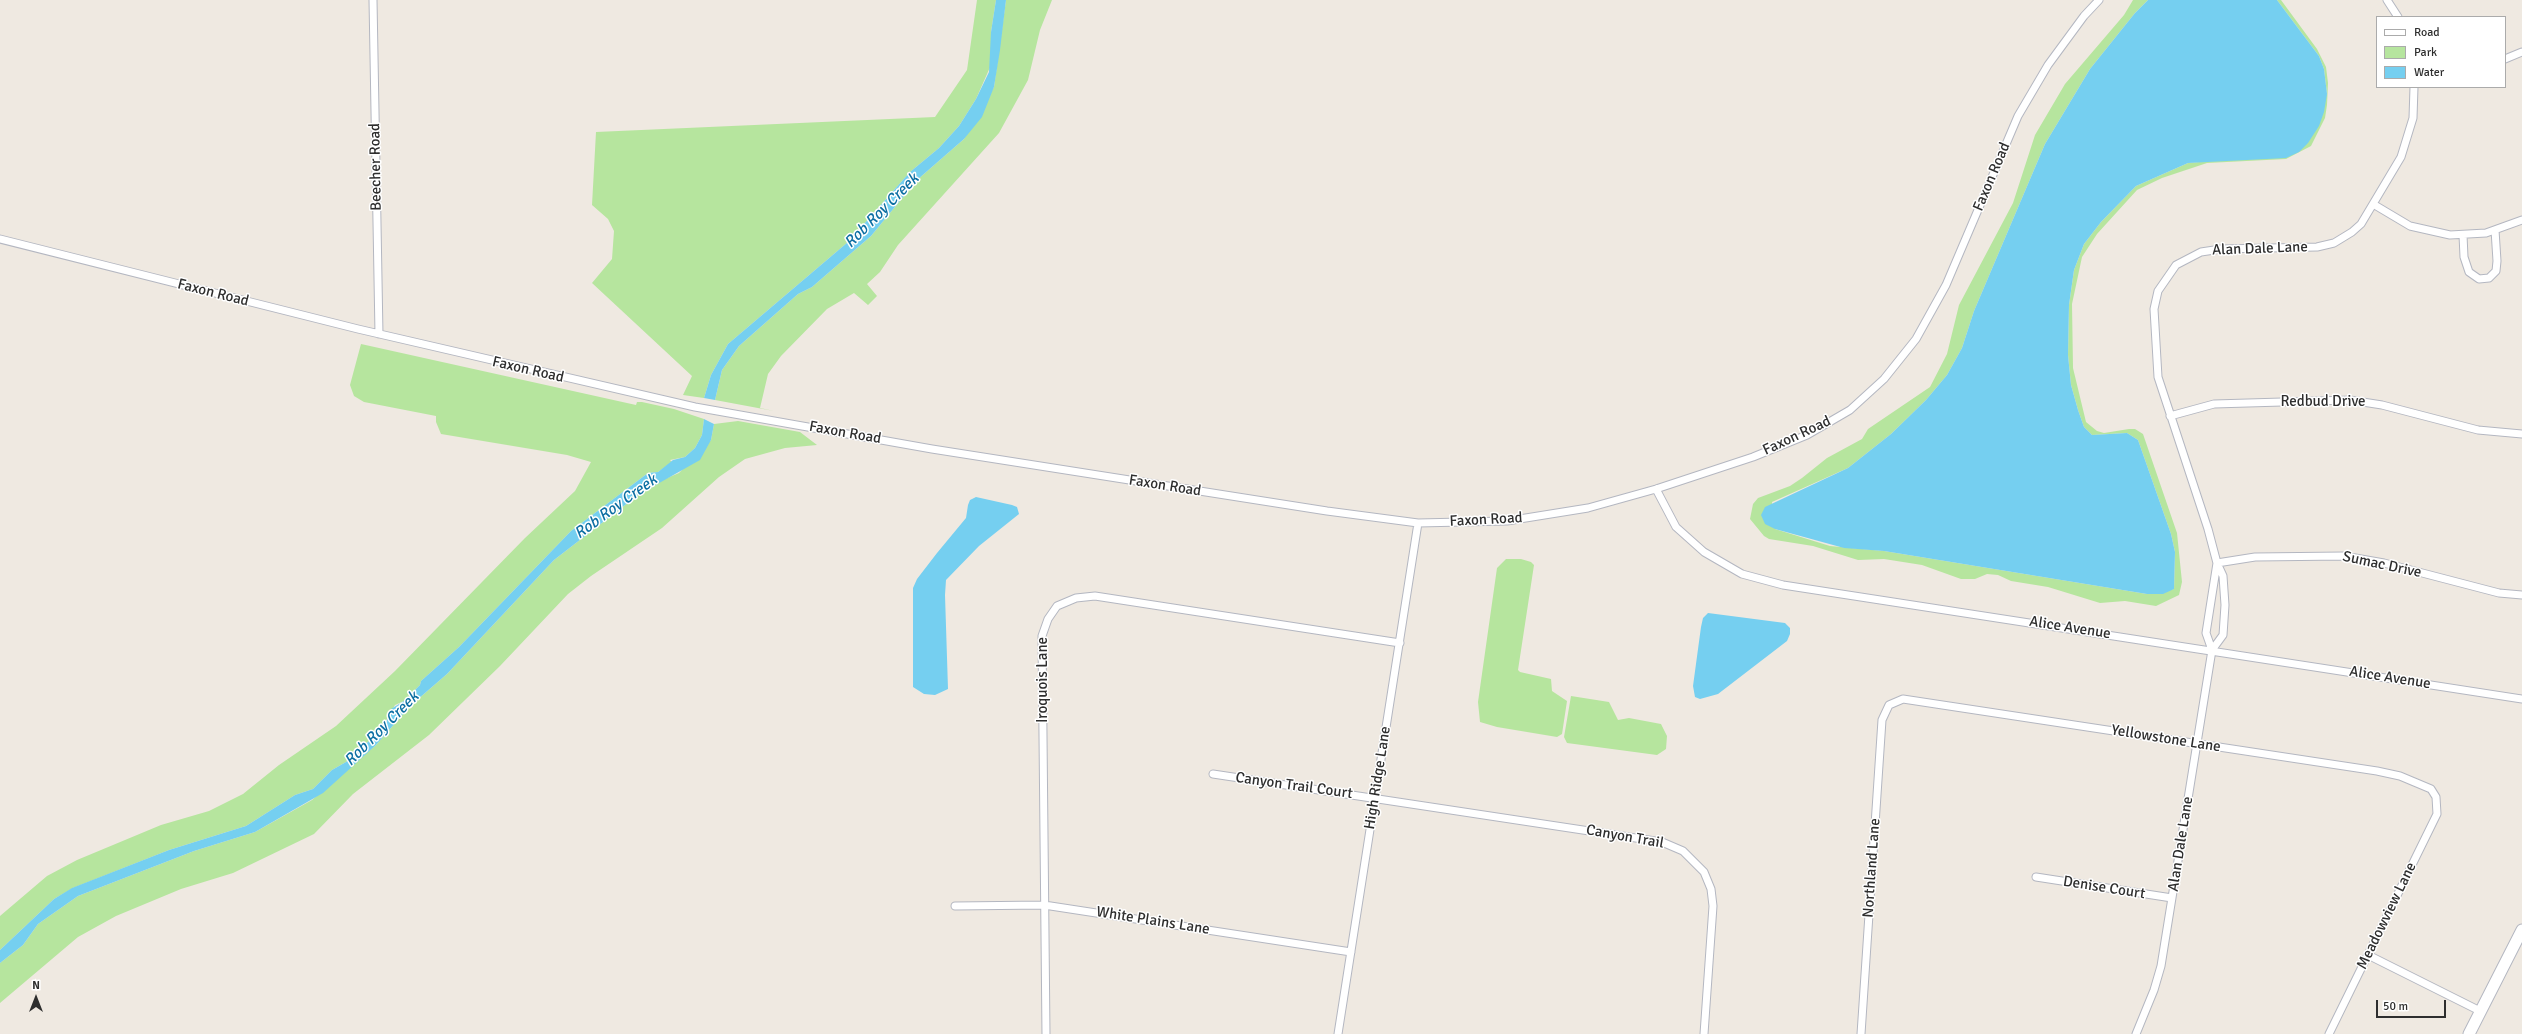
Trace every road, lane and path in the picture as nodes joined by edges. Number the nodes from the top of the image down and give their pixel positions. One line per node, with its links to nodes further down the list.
1 (373, 0): 13 (street, Beecher Road)
2 (2099, 0): 16 (street, Faxon Road)
3 (2387, 0): 4 (street)
4 (2397, 16)
5 (2522, 52): 6 (street)
6 (2506, 59)
7 (2414, 88): 8 (street, Alan Dale Lane)
8 (2373, 204): 11 (street); 14 (street, Alan Dale Lane)
9 (2522, 220): 10 (street)
10 (2495, 230): 11 (street); 11 (street)
11 (2463, 235)
12 (0, 239): 13 (street, Faxon Road)
13 (379, 334): 17 (street, Faxon Road)
14 (2170, 416): 15 (street, Redbud Drive); 18 (street, Alan Dale Lane)
15 (2522, 434)
16 (1656, 489): 17 (street, Faxon Road); 21 (street, Alice Avenue)
17 (1418, 523): 20 (street, High Ridge Lane)
18 (2217, 563): 19 (street, Sumac Drive); 21 (street, Alan Dale Lane); 21 (street, Alan Dale Lane)
19 (2522, 595)
20 (1400, 643): 27 (street, High Ridge Lane); 30 (street, Iroquois Lane)
21 (2212, 650): 22 (street, Alice Avenue); 24 (street, Alan Dale Lane)
22 (2522, 699)
23 (1891, 704): 24 (street, Yellowstone Lane); 39 (street, Northland Lane)
24 (2197, 744): 26 (street, Yellowstone Lane); 29 (street, Alan Dale Lane)
25 (1213, 774): 27 (street, Canyon Trail Court)
26 (2436, 797): 34 (street, Meadowview Lane)
27 (1375, 798): 33 (street, High Ridge Lane); 38 (street, Canyon Trail)
28 (2036, 877): 29 (street, Denise Court)
29 (2172, 898): 40 (street, Alan Dale Lane)
30 (1044, 905): 31 (street, White Plains Lane); 33 (street, White Plains Lane); 36 (street, Iroquois Lane)
31 (955, 906)
32 (2522, 930): 35 (main road)
33 (1351, 952): 37 (street, High Ridge Lane)
34 (2368, 955): 35 (street); 41 (street, Meadowview Lane)
35 (2480, 1011): 42 (main road)
36 (1046, 1034)
37 (1338, 1034)
38 (1704, 1034)
39 (1861, 1034)
40 (2136, 1034)
41 (2329, 1034)
42 (2469, 1034)

